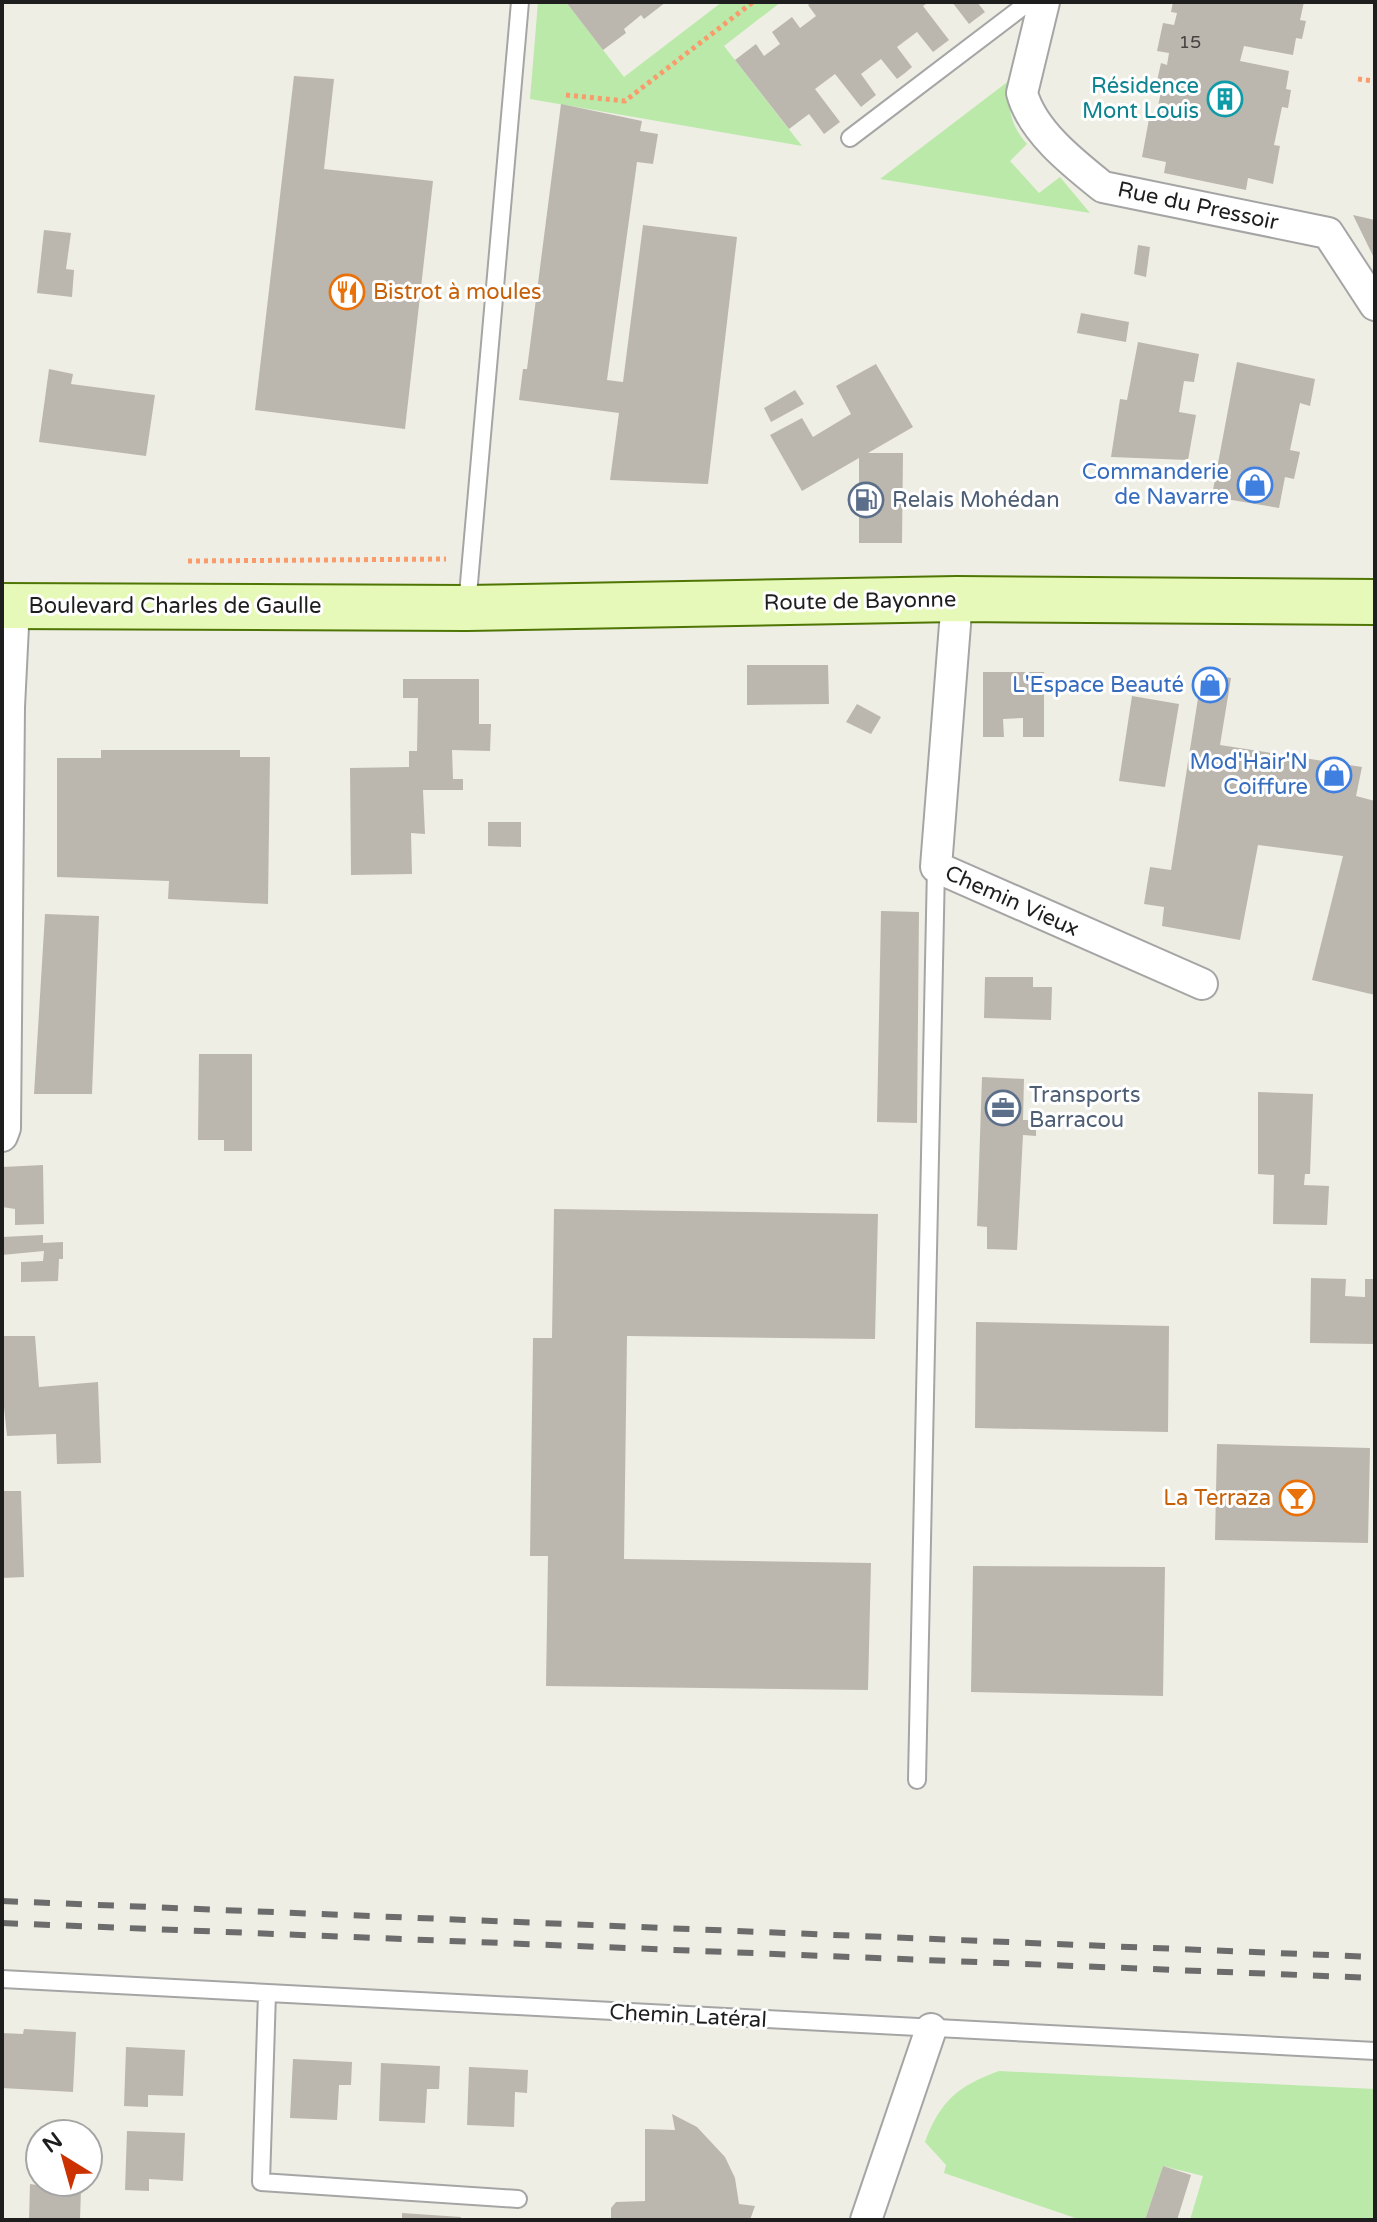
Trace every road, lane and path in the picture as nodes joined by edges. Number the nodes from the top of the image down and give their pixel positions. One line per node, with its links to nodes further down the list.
1 (520, 2): 10 (lane)
2 (753, 2): 7 (path)
3 (1029, 2): 8 (lane)
4 (1044, 2): 9 (street, Rue du Pressoir)
5 (1358, 79): 6 (path)
6 (1375, 81)
7 (566, 95)
8 (850, 138)
9 (1375, 305)
10 (471, 559): 11 (path); 16 (lane)
11 (174, 561)
12 (957, 599): 13 (main road, Route de Bayonne); 16 (main road, Route de Bayonne); 17 (street, Chemin Vieux)
13 (1374, 603)
14 (8, 606): 15 (main road, Boulevard Charles de Gaulle); 19 (street)
15 (349, 607): 16 (main road, Route de Bayonne)
16 (467, 608)
17 (936, 867): 18 (street, Chemin Vieux); 20 (lane)
18 (1202, 984)
19 (2, 1136)
20 (917, 1780)
21 (2, 1979): 22 (lane, Chemin Latéral)
22 (267, 1993): 23 (lane, Chemin Latéral); 25 (lane)
23 (931, 2029): 24 (lane, Chemin Latéral); 26 (street)
24 (1375, 2051)
25 (518, 2199)
26 (866, 2220)

